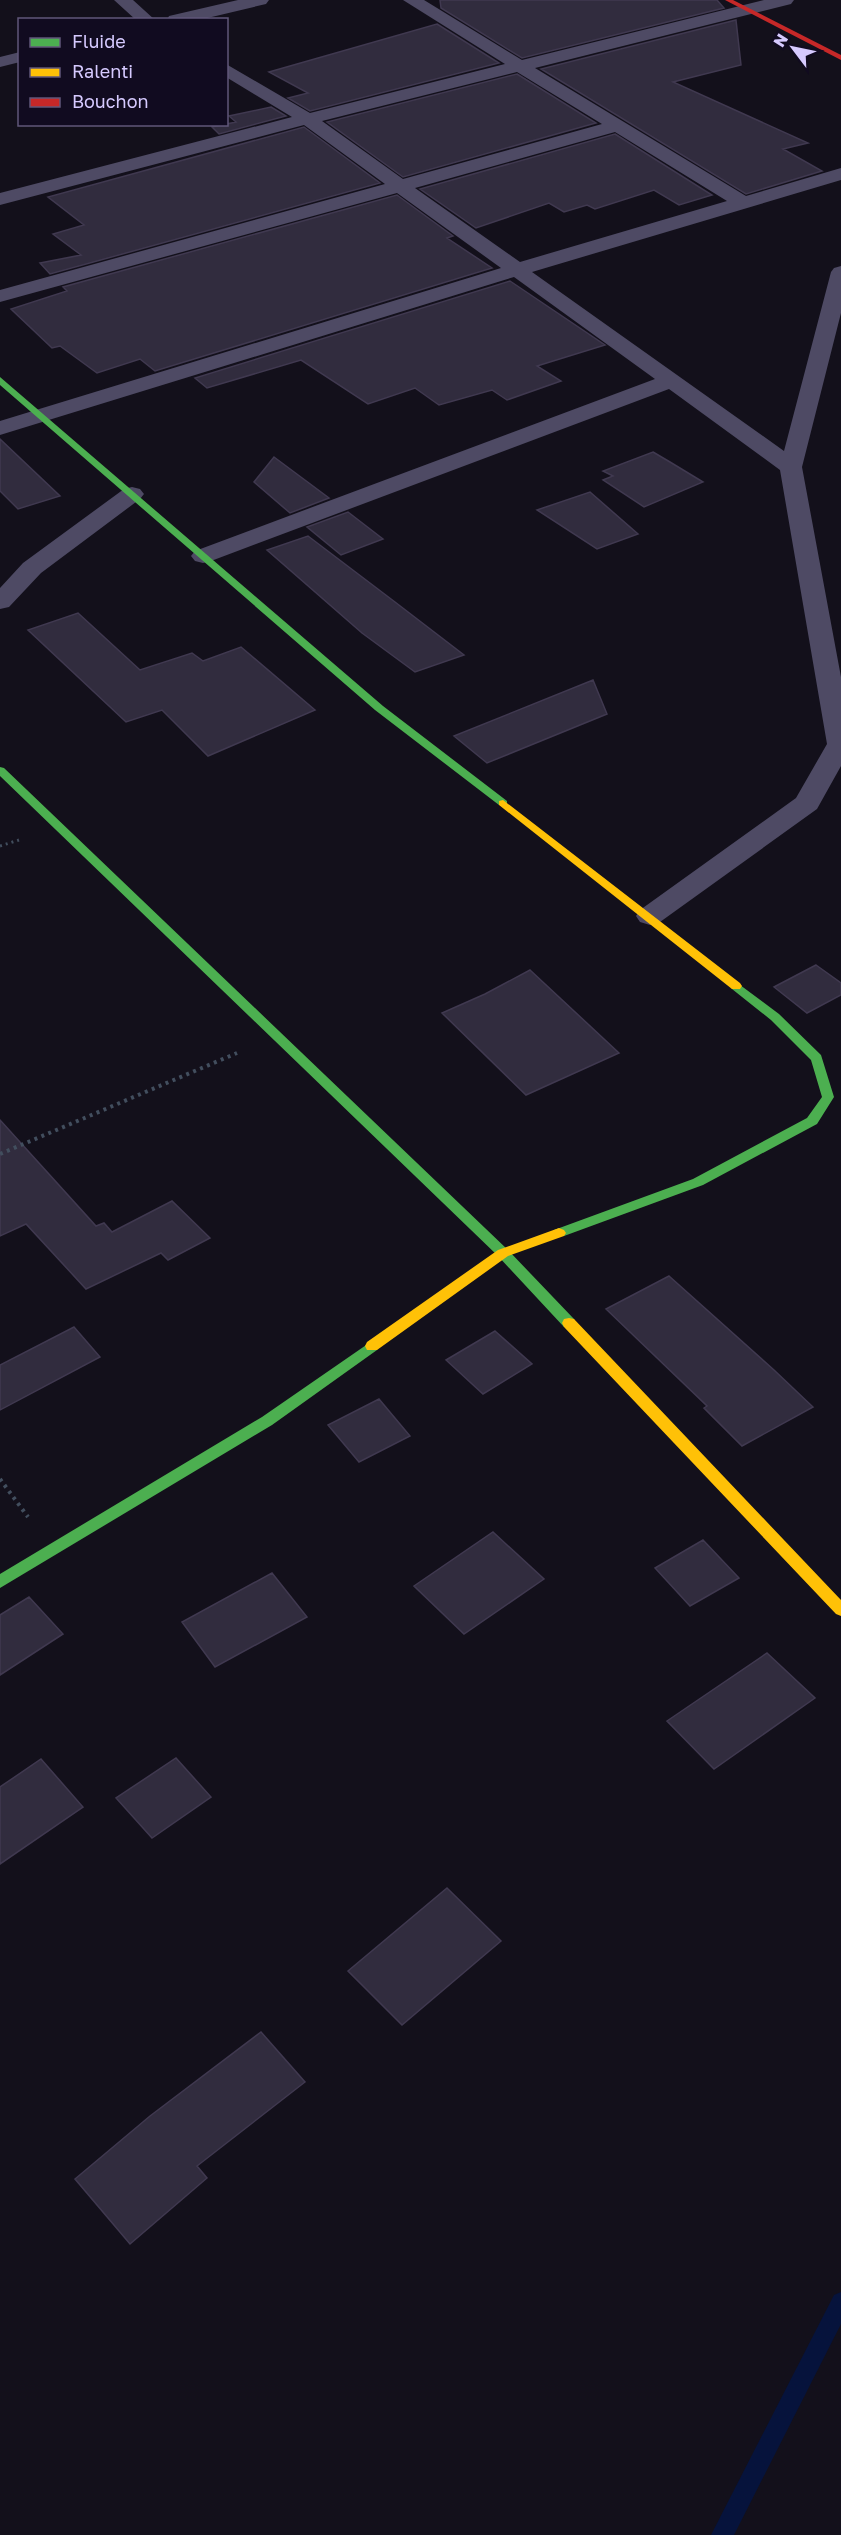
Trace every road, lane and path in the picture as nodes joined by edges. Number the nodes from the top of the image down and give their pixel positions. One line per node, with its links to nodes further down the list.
1 (123, 0): 7 (street)
2 (260, 0): 8 (street)
3 (412, 0): 12 (street)
4 (728, 0): 6 (street)
5 (785, 0): 6 (street)
6 (747, 10): 10 (street); 12 (street)
7 (145, 18)
8 (184, 18)
9 (18, 58): 11 (street)
10 (841, 58)
11 (0, 62)
12 (517, 66): 14 (street); 15 (street)
13 (228, 70): 14 (street)
14 (307, 119): 17 (street); 18 (street)
15 (617, 126): 17 (street); 19 (street)
16 (841, 174): 19 (street)
17 (398, 186): 20 (street); 22 (street)
18 (0, 199)
19 (745, 204): 20 (street)
20 (519, 269): 24 (street); 25 (street)
21 (841, 272): 27 (street)
22 (0, 296)
23 (0, 380): 25 (street)
24 (671, 381): 27 (street); 29 (street)
25 (41, 416): 26 (street); 28 (street)
26 (0, 428)
27 (791, 467): 32 (street)
28 (132, 494): 29 (street); 30 (street)
29 (203, 556): 32 (street)
30 (0, 602)
31 (0, 770): 33 (street)
32 (650, 916): 35 (street)
33 (277, 1035): 34 (path); 35 (street)
34 (0, 1154)
35 (503, 1253): 36 (street); 37 (street)
36 (0, 1582)
37 (841, 1610)

